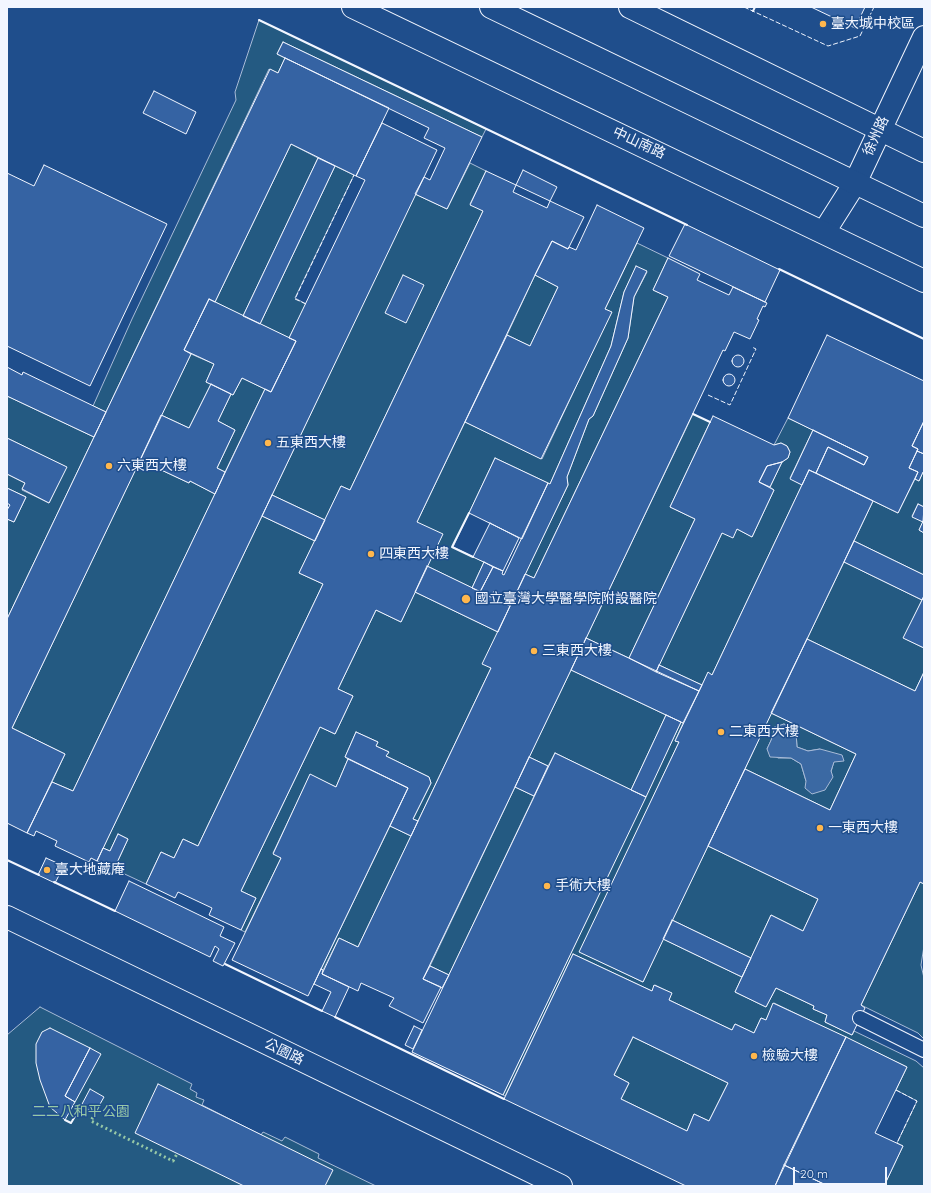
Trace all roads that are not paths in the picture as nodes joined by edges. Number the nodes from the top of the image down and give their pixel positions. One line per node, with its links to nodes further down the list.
1 (353, 7): 9 (main road, 中山南路)
2 (491, 7): 7 (main road)
3 (630, 7): 5 (main road)
4 (924, 38): 5 (main road, 徐州路)
5 (879, 129): 6 (main road); 7 (main road, 徐州路)
6 (924, 151)
7 (855, 183): 8 (main road); 9 (main road, 徐州路)
8 (924, 216)
9 (824, 232): 10 (main road, 中山南路)
10 (924, 280)
11 (7, 917): 14 (main road, 公園路)
12 (860, 1018): 13 (lane)
13 (924, 1050)
14 (561, 1186)

